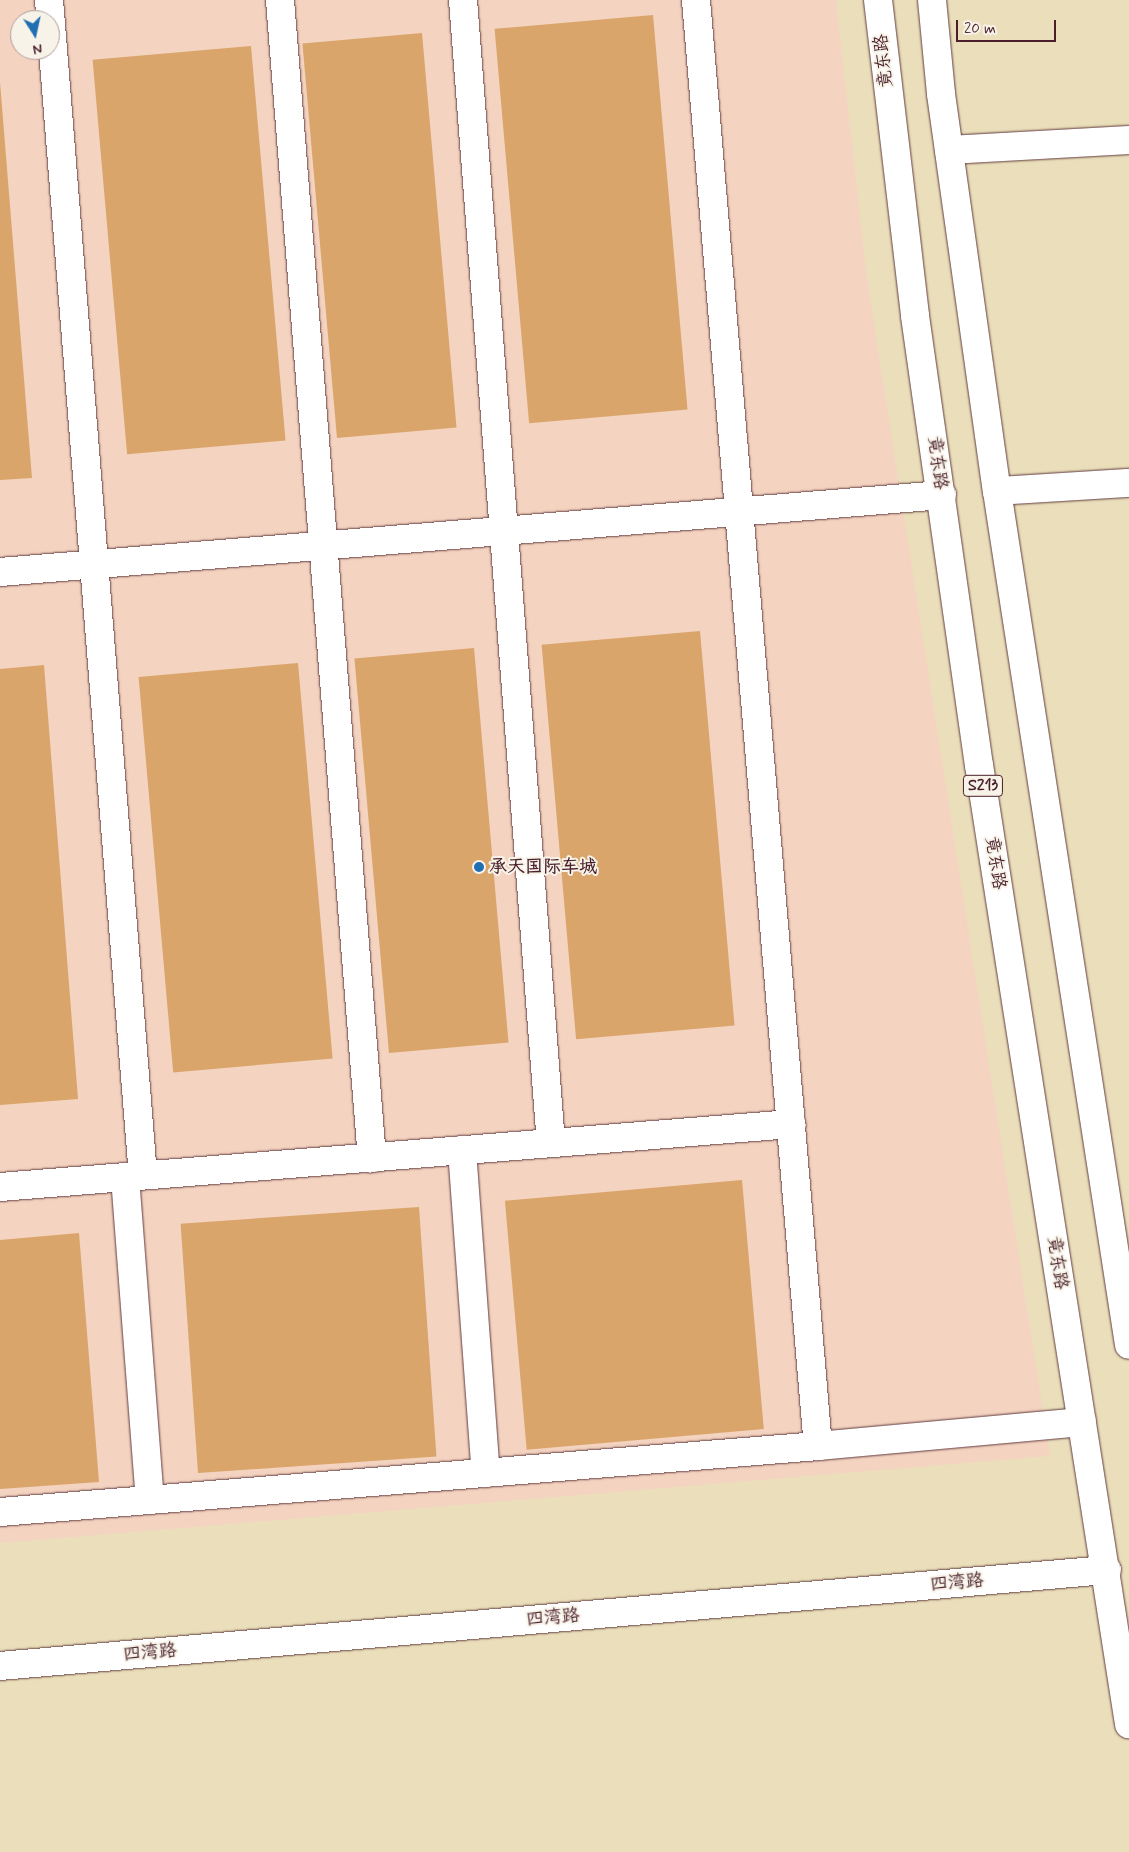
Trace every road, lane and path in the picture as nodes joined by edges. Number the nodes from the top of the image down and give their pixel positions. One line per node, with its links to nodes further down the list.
1 (49, 0): 15 (main road)
2 (280, 0): 14 (main road)
3 (463, 0): 13 (main road)
4 (696, 0): 12 (main road)
5 (878, 0): 11 (main road, 竟东路 / S213)
6 (932, 0): 8 (main road)
7 (1129, 140): 8 (main road)
8 (949, 150): 10 (main road)
9 (1129, 483): 10 (main road)
10 (997, 490): 23 (main road)
11 (942, 495): 12 (main road); 24 (main road, 竟东路 / S213)
12 (739, 514): 13 (main road); 17 (main road)
13 (504, 532): 14 (main road); 18 (main road)
14 (323, 546): 15 (main road); 20 (main road)
15 (94, 564): 16 (main road); 21 (main road)
16 (0, 572)
17 (791, 1124): 18 (main road); 25 (main road)
18 (551, 1143): 19 (main road)
19 (462, 1150): 20 (main road); 26 (main road)
20 (372, 1158): 21 (main road)
21 (134, 1176): 22 (main road); 27 (main road)
22 (0, 1187)
23 (1129, 1345)
24 (1082, 1422): 25 (main road); 29 (main road, 竟东路 / S213)
25 (818, 1446): 26 (main road)
26 (486, 1473): 27 (main road)
27 (150, 1500): 28 (main road)
28 (0, 1512)
29 (1122, 1568): 30 (main road, 四湾路); 31 (main road, 竟东路 / S213)
30 (0, 1666)
31 (1129, 1724)

